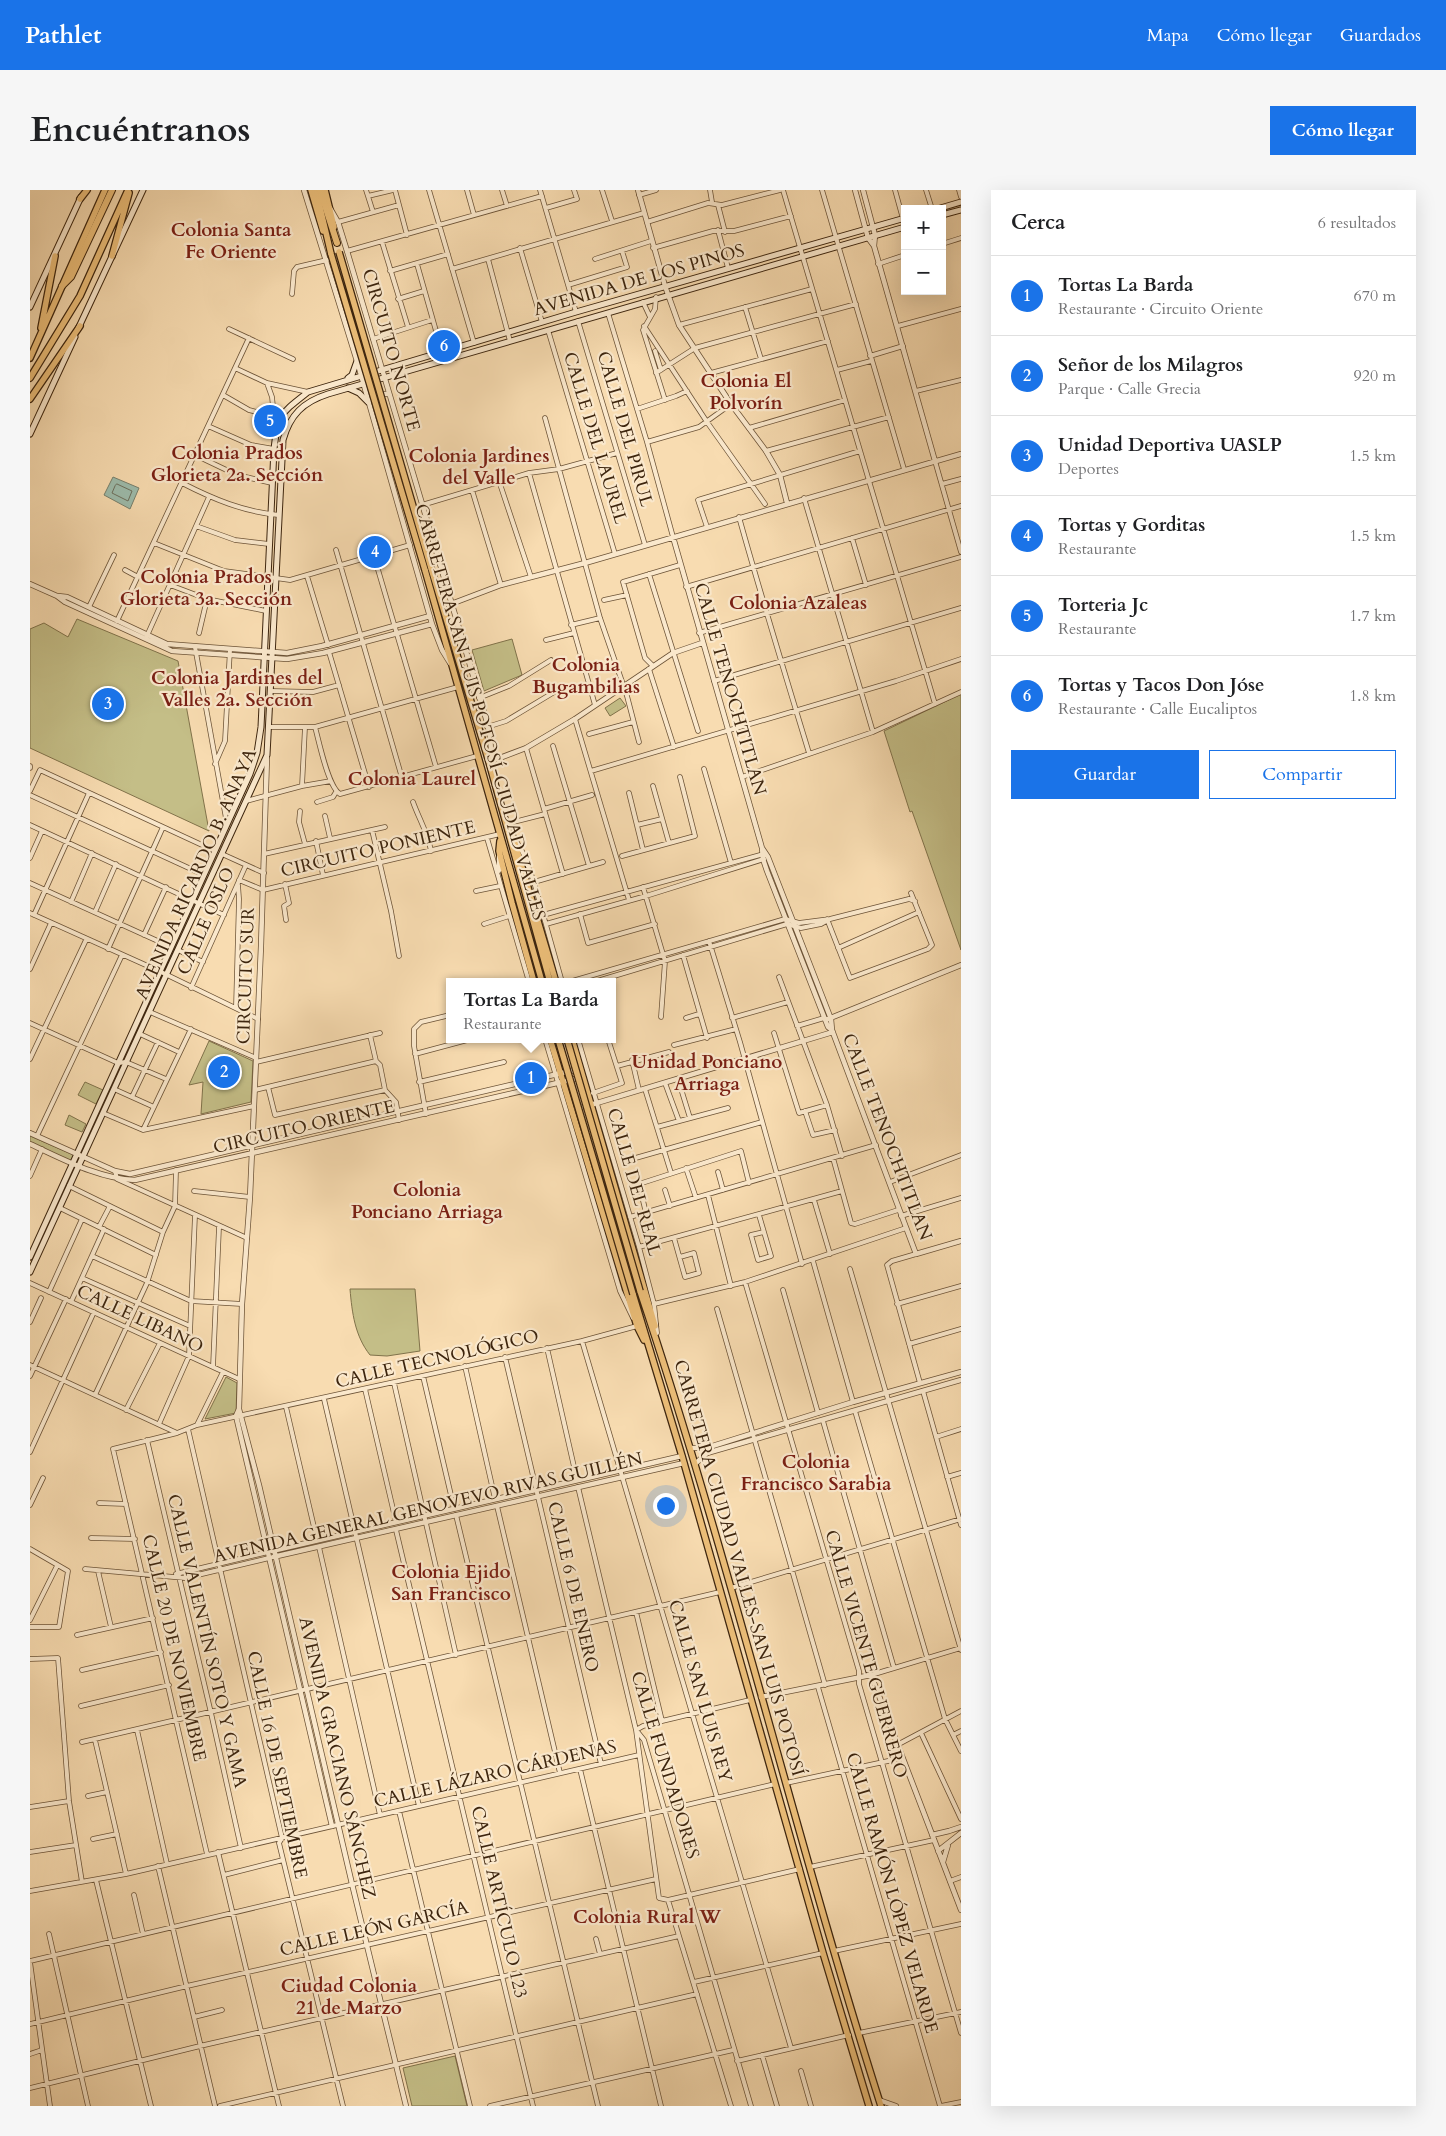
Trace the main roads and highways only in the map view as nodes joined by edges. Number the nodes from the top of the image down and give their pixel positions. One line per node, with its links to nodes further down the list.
1 (86, 190): 10 (main road)
2 (105, 190): 21 (main road)
3 (112, 190): 21 (highway)
4 (129, 190): 20 (main road); 27 (main road)
5 (143, 190): 20 (main road)
6 (310, 190): 18 (main road)
7 (316, 190): 18 (main road, CARRETERA SAN LUIS POTOSÍ-CIUDAD VALLES)
8 (320, 190): 17 (highway)
9 (326, 191): 17 (main road)
10 (80, 199): 19 (main road)
11 (961, 202): 12 (main road)
12 (946, 206)
13 (961, 210): 14 (main road)
14 (946, 214)
15 (901, 219): 29 (main road, AVENIDA DE LOS PINOS)
16 (901, 228): 28 (main road, AVENIDA DE LOS PINOS)
17 (337, 243): 38 (main road, bridge)
18 (328, 244): 39 (main road, CARRETERA SAN LUIS POTOSÍ-CIUDAD VALLES, bridge)
19 (55, 256): 22 (main road); 24 (main road)
20 (112, 256): 23 (main road)
21 (62, 286): 24 (main road)
22 (30, 307)
23 (80, 326): 32 (main road); 35 (main road)
24 (38, 340): 25 (main road)
25 (30, 358)
26 (357, 361): 29 (main road)
27 (30, 378)
28 (385, 378): 30 (main road, AVENIDA RICARDO B. ANAYA)
29 (346, 380): 31 (main road)
30 (347, 388): 33 (main road); 34 (main road, AVENIDA RICARDO B. ANAYA)
31 (300, 398): 34 (main road); 52 (main road, AVENIDA RICARDO B. ANAYA)
32 (30, 399)
33 (368, 402)
34 (304, 405): 53 (main road, AVENIDA RICARDO B. ANAYA)
35 (39, 414): 36 (main road); 37 (main road)
36 (30, 425)
37 (30, 434)
38 (509, 829): 42 (main road); 43 (main road)
39 (500, 834): 40 (main road); 41 (main road, CARRETERA SAN LUIS POTOSÍ-CIUDAD VALLES)
40 (533, 978)
41 (541, 978)
42 (549, 978)
43 (555, 978)
44 (551, 1043): 49 (main road)
45 (559, 1043): 54 (main road, bridge)
46 (568, 1043): 56 (main road, CARRETERA CIUDAD VALLES-SAN LUIS POTOSÍ, bridge)
47 (573, 1043): 48 (main road)
48 (576, 1052): 49 (main road); 50 (main road)
49 (555, 1057): 51 (main road)
50 (600, 1135): 51 (main road); 56 (main road)
51 (580, 1143): 54 (main road)
52 (30, 1257)
53 (30, 1272)
54 (627, 1294): 55 (main road); 55 (main road)
55 (648, 1346): 58 (main road)
56 (660, 1350): 57 (main road, CARRETERA CIUDAD VALLES-SAN LUIS POTOSÍ)
57 (880, 2103)
58 (867, 2105)

